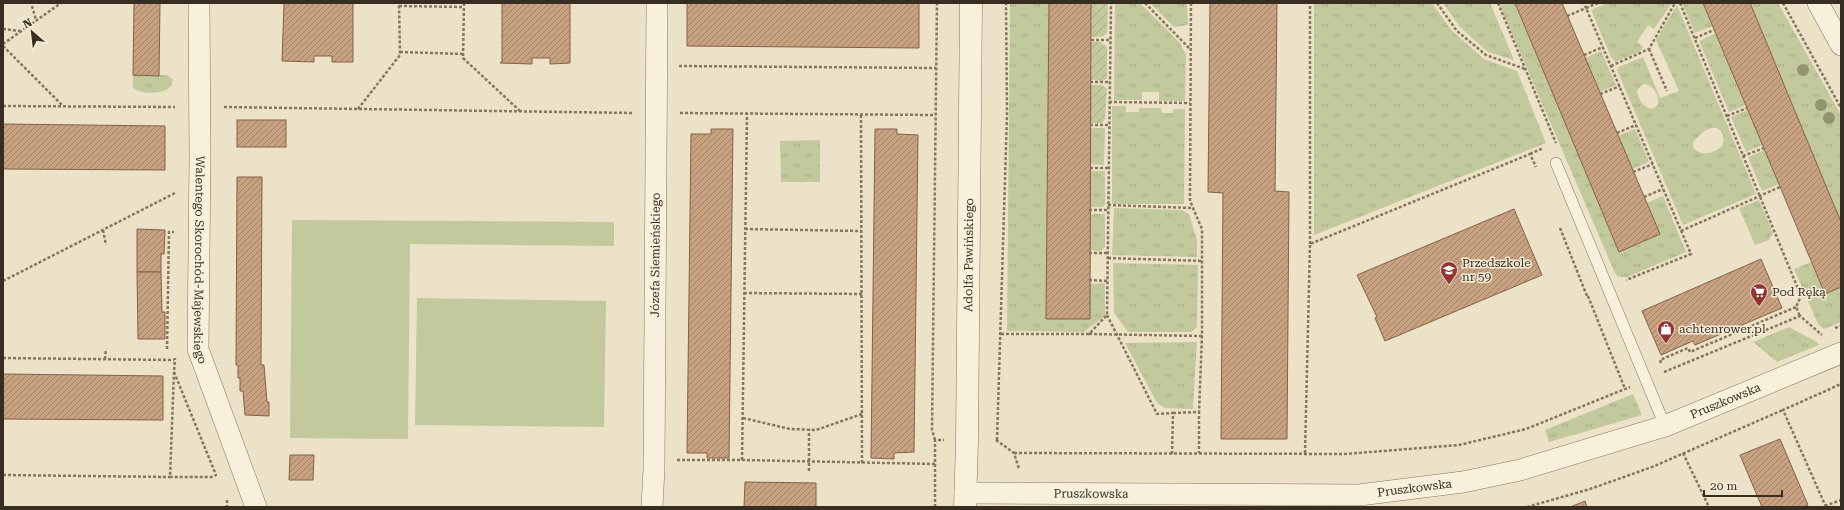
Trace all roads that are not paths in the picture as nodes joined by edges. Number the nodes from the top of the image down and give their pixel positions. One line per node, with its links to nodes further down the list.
1 (199, 3): 10 (street, Walentego Skorochód-Majewskiego)
2 (657, 3): 11 (street, Józefa Siemieńskiego)
3 (971, 3): 9 (street, Adolfa Pawińskiego)
4 (1818, 3): 5 (street)
5 (1841, 45)
6 (1556, 163): 8 (lane)
7 (1841, 353): 8 (street, Pruszkowska)
8 (1665, 426): 9 (street, Pruszkowska)
9 (965, 500)
10 (256, 507)
11 (652, 507)

